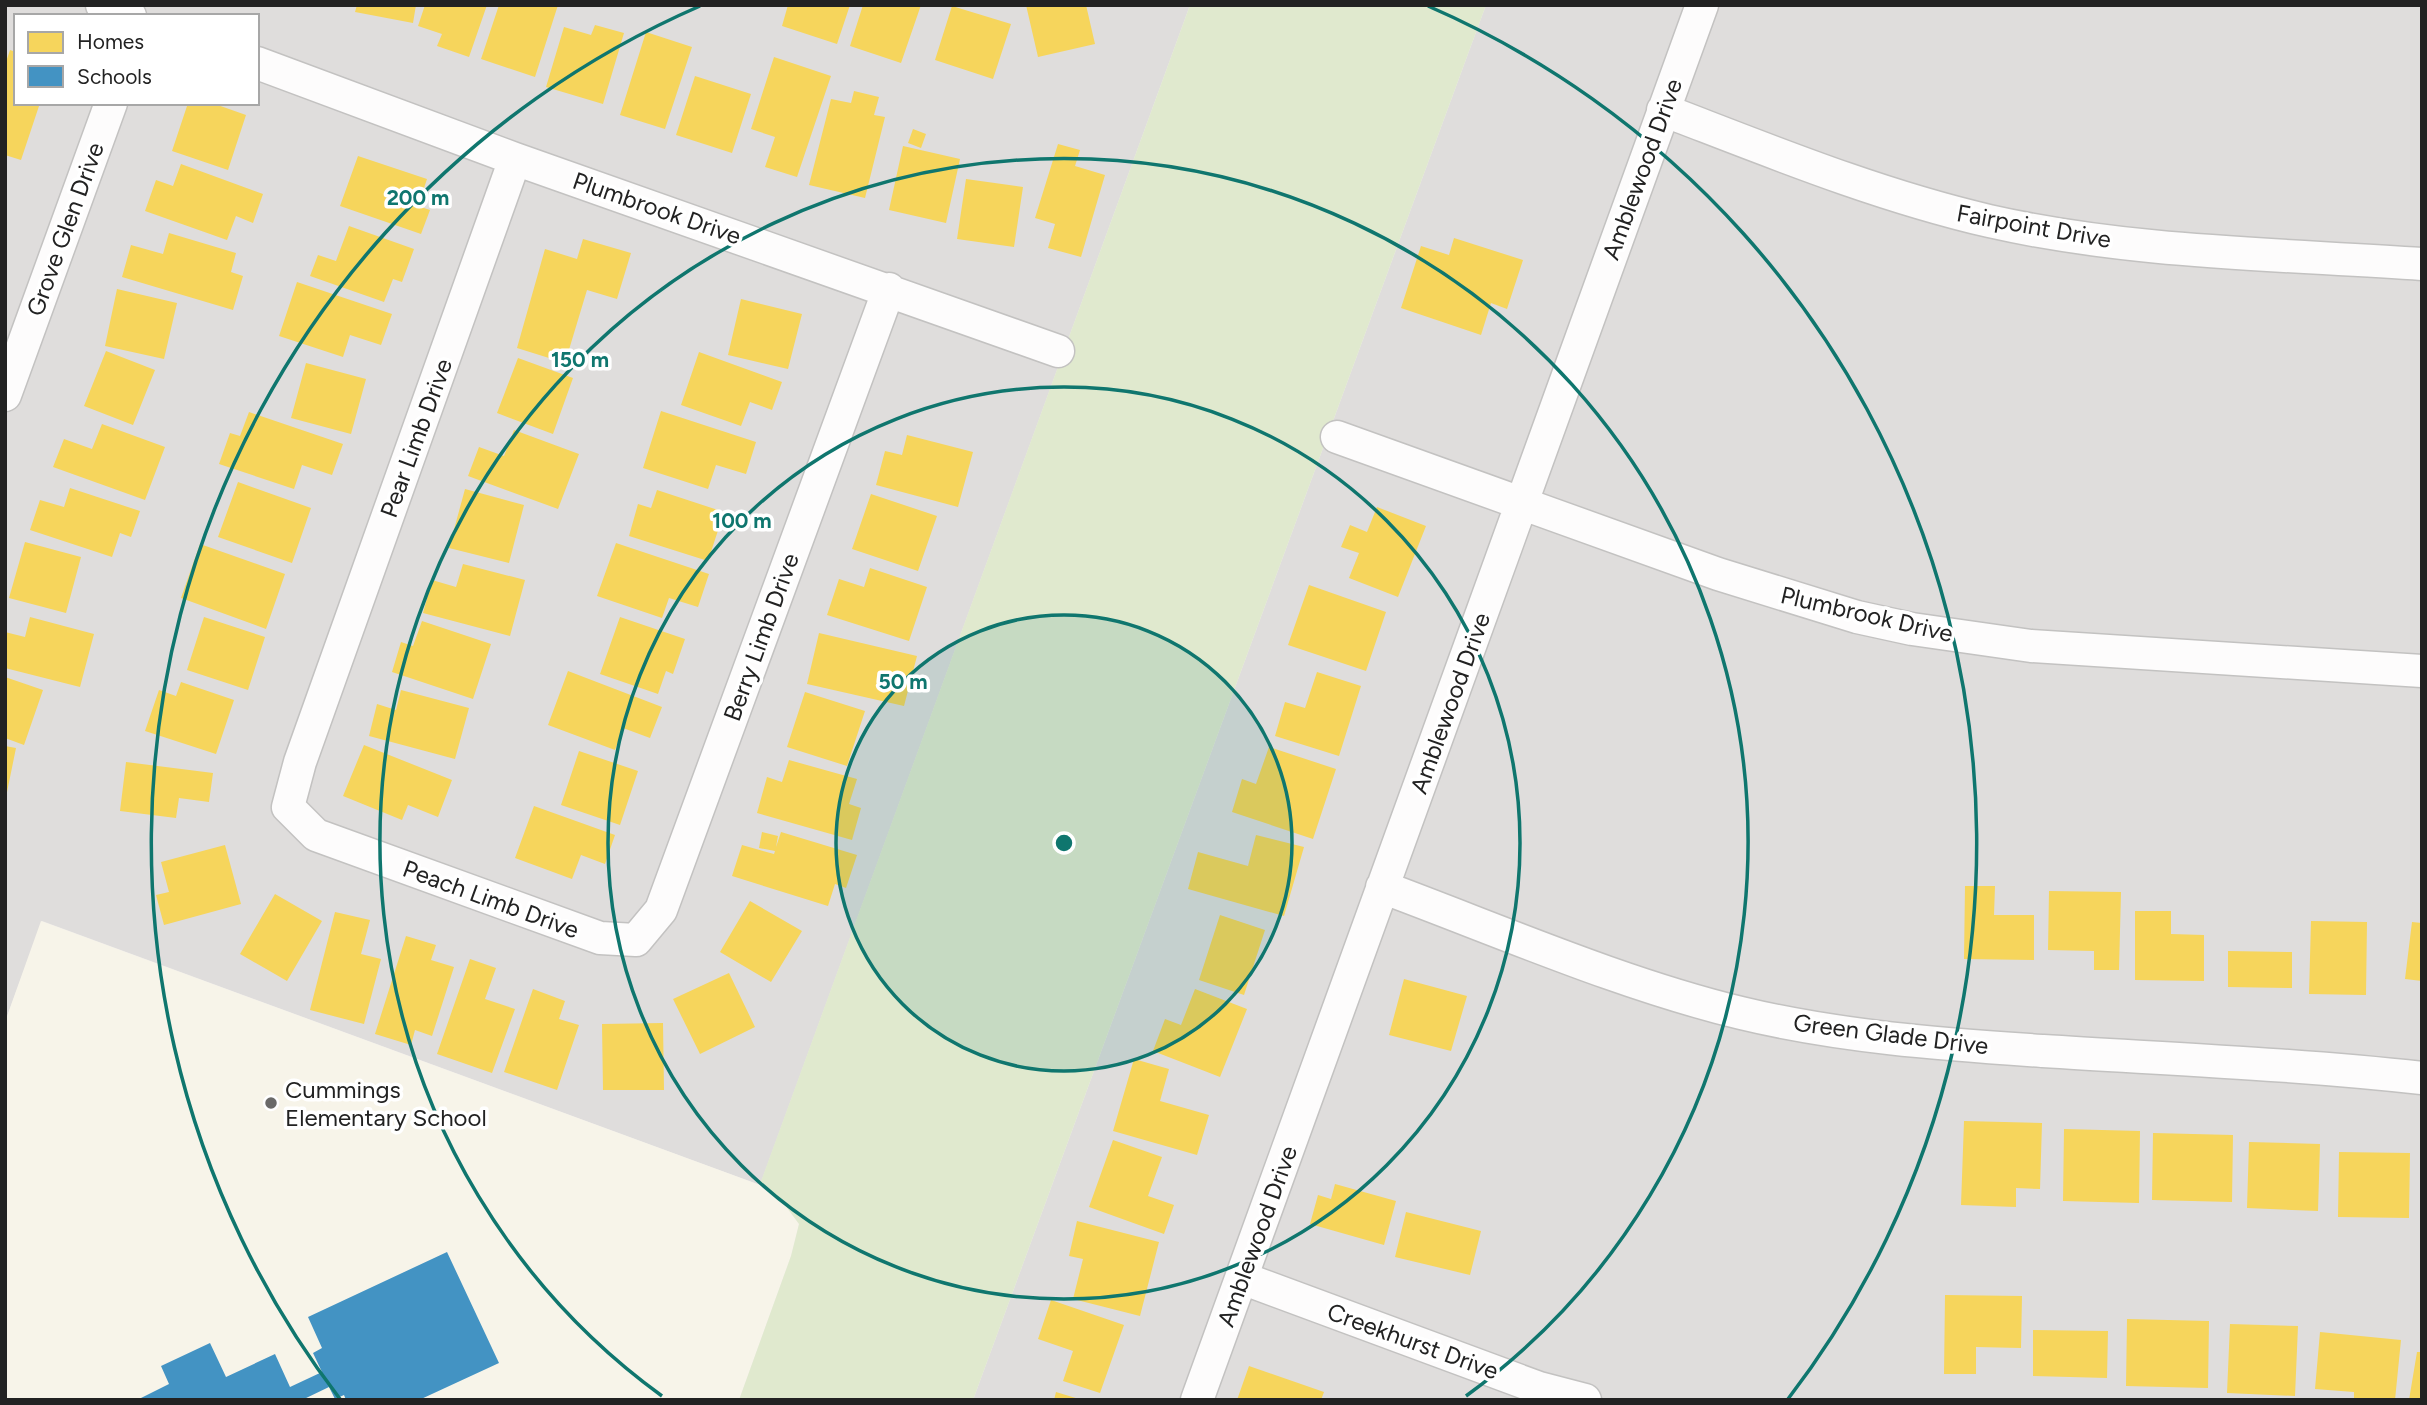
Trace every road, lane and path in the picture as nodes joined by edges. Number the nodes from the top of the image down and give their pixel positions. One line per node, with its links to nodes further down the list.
1 (102, 5): 3 (street)
2 (1702, 5): 6 (street, Amblewood Drive)
3 (125, 14)
4 (259, 64): 7 (street, Plumbrook Drive)
5 (110, 105): 11 (street, Grove Glen Drive)
6 (1663, 110): 8 (street, Fairpoint Drive); 13 (street, Amblewood Drive)
7 (515, 159): 9 (street, Plumbrook Drive); 15 (street, Pear Limb Drive)
8 (2422, 264)
9 (889, 289): 10 (street, Plumbrook Drive); 16 (street, Berry Limb Drive)
10 (1058, 351)
11 (5, 395)
12 (1337, 437): 13 (street, Plumbrook Drive)
13 (1522, 502): 14 (street, Plumbrook Drive); 17 (street, Amblewood Drive)
14 (2422, 671)
15 (317, 717): 16 (street, Peach Limb Drive)
16 (705, 788)
17 (1382, 887): 18 (street, Green Glade Drive); 19 (street, Amblewood Drive)
18 (2422, 1079)
19 (1242, 1278): 20 (street, Amblewood Drive); 21 (street, Creekhurst Drive)
20 (1197, 1400)
21 (1585, 1400)

